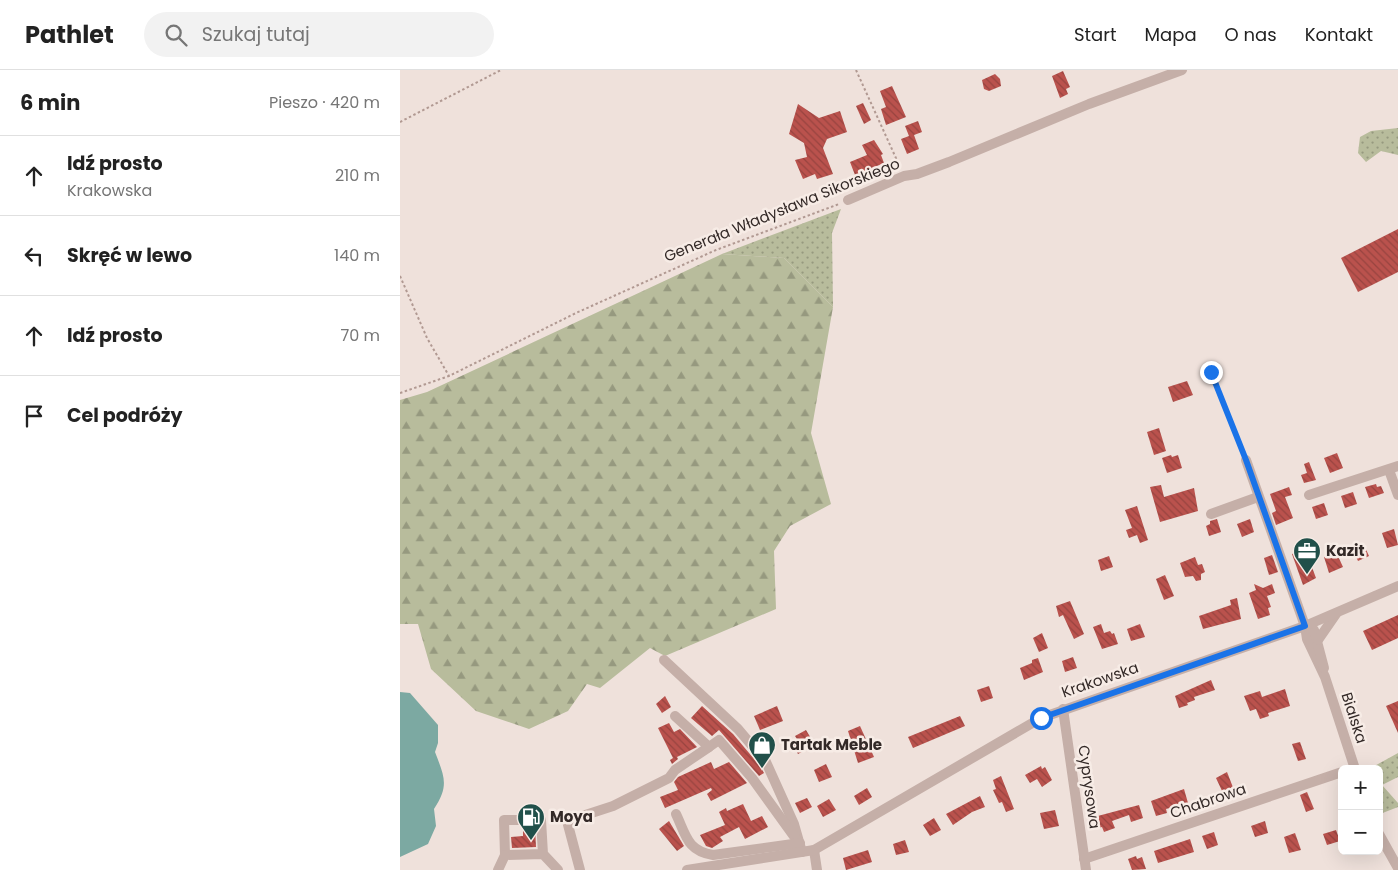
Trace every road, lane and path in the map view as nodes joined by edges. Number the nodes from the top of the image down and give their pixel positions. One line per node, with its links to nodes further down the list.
1 (501, 70): 4 (path)
2 (856, 70): 5 (path)
3 (1182, 70): 5 (street, Generała Władysława Sikorskiego)
4 (400, 122)
5 (904, 176): 6 (street, Generała Władysława Sikorskiego)
6 (848, 200): 9 (path, Generała Władysława Sikorskiego)
7 (400, 276): 9 (path)
8 (1211, 372): 11 (path)
9 (449, 376): 10 (path, Generała Władysława Sikorskiego)
10 (400, 393)
11 (1246, 460): 15 (street)
12 (1394, 468): 13 (street); 14 (street)
13 (1309, 495)
14 (1398, 495)
15 (1258, 497): 16 (street); 19 (street)
16 (1211, 514)
17 (1398, 586): 18 (street, Krakowska)
18 (1336, 613): 19 (street, Krakowska); 22 (street)
19 (1305, 626): 20 (street, Krakowska); 21 (street, Bialska); 22 (street)
20 (1294, 630): 21 (street, Bialska); 25 (street, Krakowska)
21 (1307, 639): 24 (street, Bialska)
22 (1318, 640): 24 (street, Bialska)
23 (664, 660): 32 (street)
24 (1325, 677): 28 (street, Bialska)
25 (1063, 709): 33 (street, Krakowska); 36 (street, Cyprysowa)
26 (675, 716): 27 (street)
27 (709, 747): 32 (street); 40 (street)
28 (1353, 765)
29 (1338, 773): 36 (street, Chabrowa)
30 (676, 814): 32 (street)
31 (1383, 841): 37 (street)
32 (801, 848): 33 (street, Krakowska); 41 (street, Krakowska)
33 (814, 850): 42 (street)
34 (543, 854): 35 (street); 35 (street); 39 (street)
35 (505, 855): 38 (street)
36 (1084, 859): 43 (street, Cyprysowa)
37 (1396, 862)
38 (498, 870)
39 (558, 870)
40 (580, 870)
41 (687, 870)
42 (817, 870)
43 (1086, 870)

